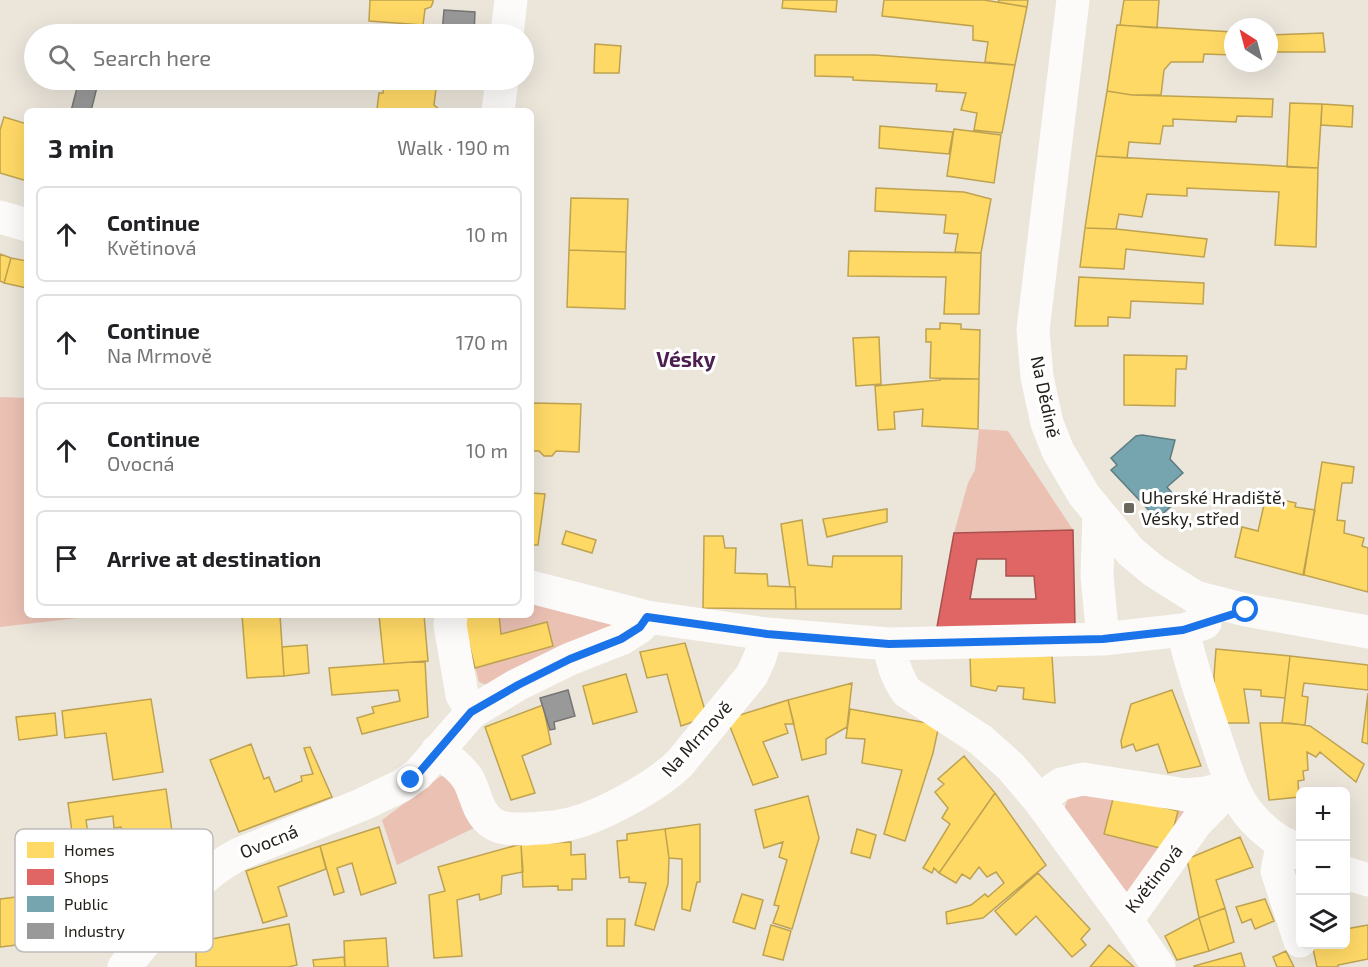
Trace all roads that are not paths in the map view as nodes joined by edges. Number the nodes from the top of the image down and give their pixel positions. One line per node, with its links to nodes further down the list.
1 (511, 0): 3 (street)
2 (1073, 0): 8 (street, Na Dědině)
3 (508, 24)
4 (501, 90): 5 (street)
5 (498, 108)
6 (0, 217): 7 (street)
7 (24, 224)
8 (1099, 513): 10 (street, Na Dědině); 16 (street)
9 (534, 588): 11 (street)
10 (1246, 610): 13 (street); 14 (street, Na Dědině)
11 (647, 617): 15 (street); 18 (street)
12 (451, 618): 18 (street)
13 (1183, 630): 16 (street); 20 (street)
14 (1368, 632)
15 (767, 634): 17 (street); 19 (street, Na Mrmově)
16 (1103, 639): 17 (street)
17 (889, 644): 21 (street, Květinová)
18 (471, 712): 19 (street)
19 (438, 751): 23 (street, Ovocná)
20 (1232, 786): 21 (street); 22 (street); 26 (street, Květinová)
21 (1039, 800): 26 (street, Květinová)
22 (1293, 848): 27 (street)
23 (213, 870)
24 (1350, 874): 25 (street)
25 (1368, 880)
26 (1126, 919): 31 (street)
27 (1296, 928)
28 (1303, 949): 32 (street)
29 (137, 952): 30 (street, Ovocná)
30 (124, 967)
31 (1159, 967)
32 (1310, 967)

